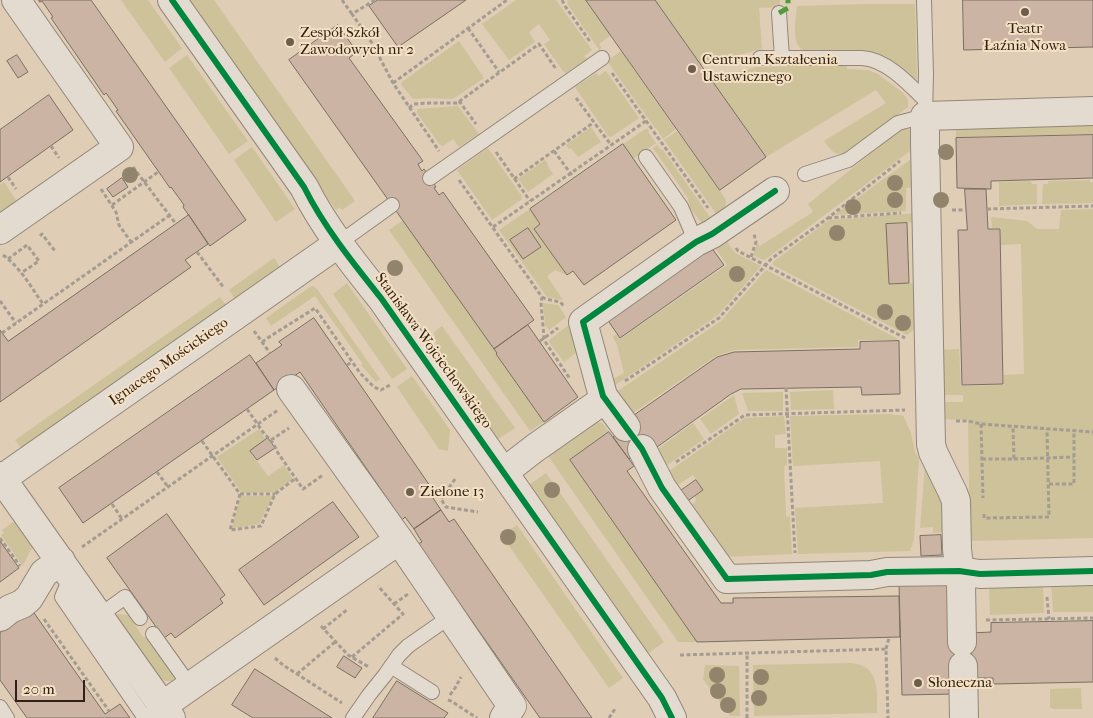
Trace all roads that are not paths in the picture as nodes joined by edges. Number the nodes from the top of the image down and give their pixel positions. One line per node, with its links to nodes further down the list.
1 (16, 0): 15 (street)
2 (172, 0): 17 (street, Stanisława Wojciechowskiego)
3 (924, 0): 9 (lane)
4 (780, 13): 7 (lane)
5 (602, 58): 12 (lane)
6 (760, 58): 7 (lane)
7 (782, 58): 9 (lane)
8 (1093, 111): 9 (street)
9 (925, 120): 11 (lane); 26 (street)
10 (646, 157): 16 (lane)
11 (806, 174)
12 (430, 178)
13 (775, 191): 16 (street)
14 (392, 205): 17 (lane)
15 (0, 230)
16 (696, 242): 18 (street)
17 (339, 243): 22 (street, Stanisława Wojciechowskiego); 23 (street, Ignacego Mościckiego)
18 (615, 390): 20 (street); 22 (street)
19 (288, 397): 24 (street)
20 (626, 427)
21 (642, 449): 26 (street)
22 (504, 472): 41 (street, Stanisława Wojciechowskiego)
23 (1, 478): 25 (street)
24 (399, 540): 29 (street); 34 (street)
25 (71, 562): 28 (street); 30 (street); 37 (lane)
26 (959, 571): 27 (street); 42 (street)
27 (1093, 571)
28 (99, 616): 31 (lane); 37 (street)
29 (451, 616): 33 (lane); 40 (street)
30 (0, 617)
31 (140, 618)
32 (153, 634): 34 (lane)
33 (391, 666): 35 (lane); 39 (lane)
34 (190, 686): 37 (street)
35 (432, 692)
36 (0, 708): 38 (lane)
37 (156, 715)
38 (7, 718)
39 (353, 718)
40 (504, 718)
41 (672, 718)
42 (964, 718)

